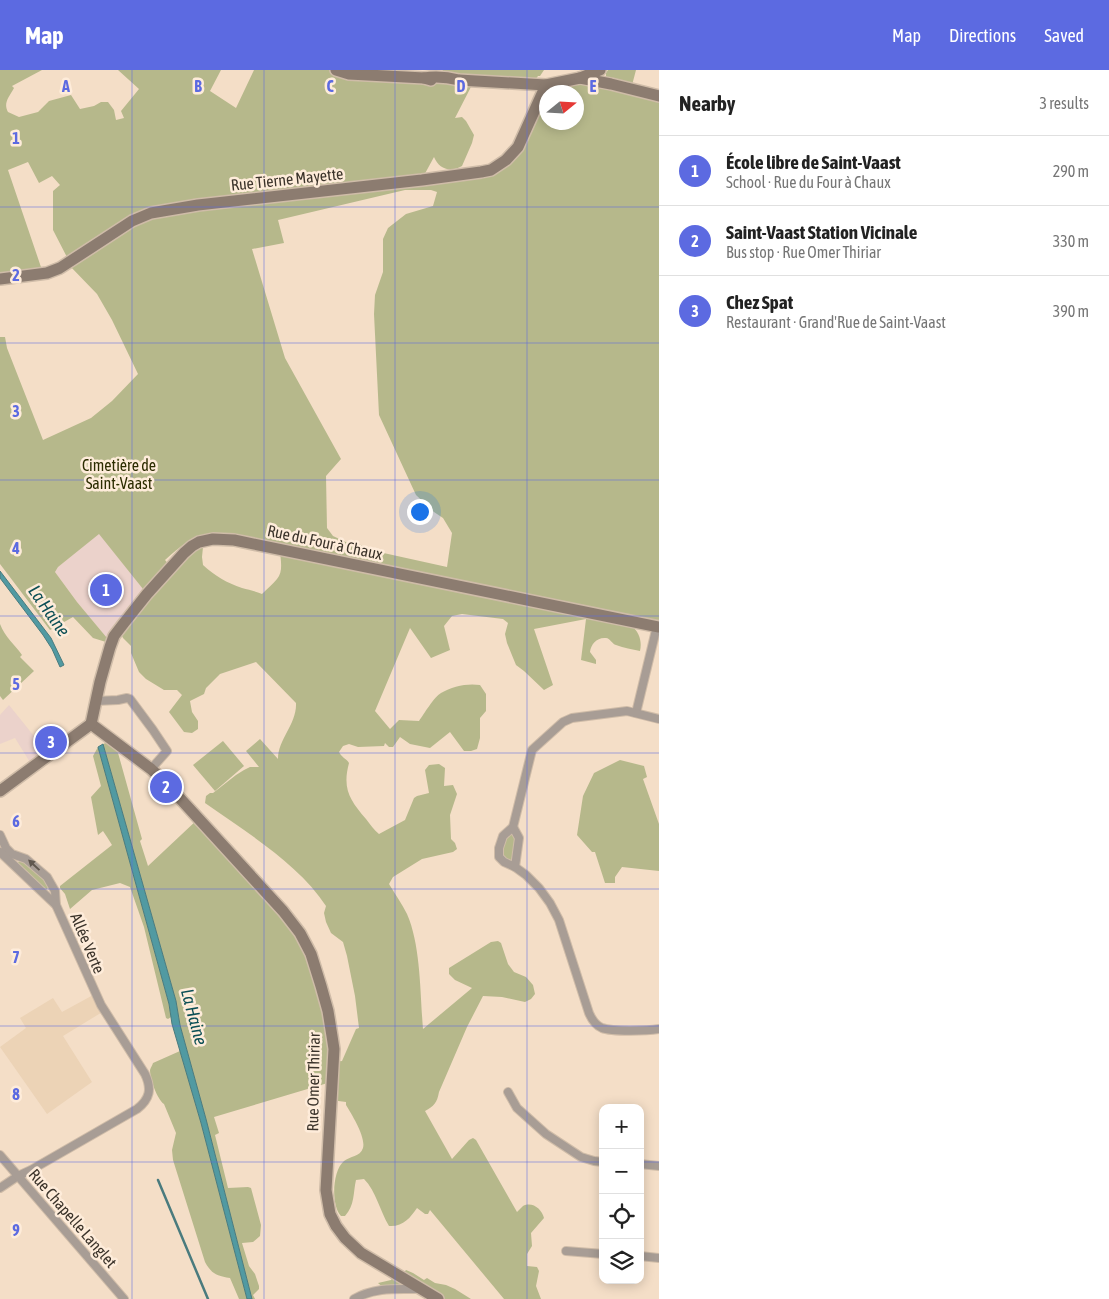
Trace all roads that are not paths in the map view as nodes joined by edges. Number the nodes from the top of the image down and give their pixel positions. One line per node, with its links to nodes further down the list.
1 (336, 70): 4 (street)
2 (600, 70): 3 (street)
3 (580, 78): 4 (street); 5 (street)
4 (546, 85)
5 (659, 96)
6 (539, 100): 7 (street, Rue Tierne Mayette)
7 (0, 279)
8 (658, 626): 9 (street, Rue du Four à Chaux); 10 (street)
9 (96, 702): 12 (street, Rue du Four à Chaux); 13 (street)
10 (636, 713): 11 (street); 15 (street)
11 (659, 720)
12 (91, 724): 13 (street, Rue Omer Thiriar); 14 (street)
13 (150, 769): 32 (street, Rue Omer Thiriar)
14 (0, 791)
15 (513, 827): 18 (street); 18 (street)
16 (0, 835): 19 (street, Allée Verte, one-way to 16)
17 (0, 852): 19 (street, Allée Verte)
18 (515, 867): 20 (street)
19 (56, 905): 26 (street, Allée Verte)
20 (659, 1029)
21 (508, 1092): 23 (street)
22 (0, 1155): 26 (street, Rue Chapelle Langlet)
23 (599, 1161)
24 (644, 1164): 25 (street)
25 (659, 1166)
26 (18, 1176): 27 (street); 33 (street, Rue Chapelle Langlet)
27 (0, 1188)
28 (566, 1251): 29 (street)
29 (599, 1254)
30 (644, 1256): 31 (street)
31 (659, 1258)
32 (420, 1289): 34 (street); 35 (street, Rue Omer Thiriar)
33 (124, 1299)
34 (354, 1299)
35 (438, 1299)

